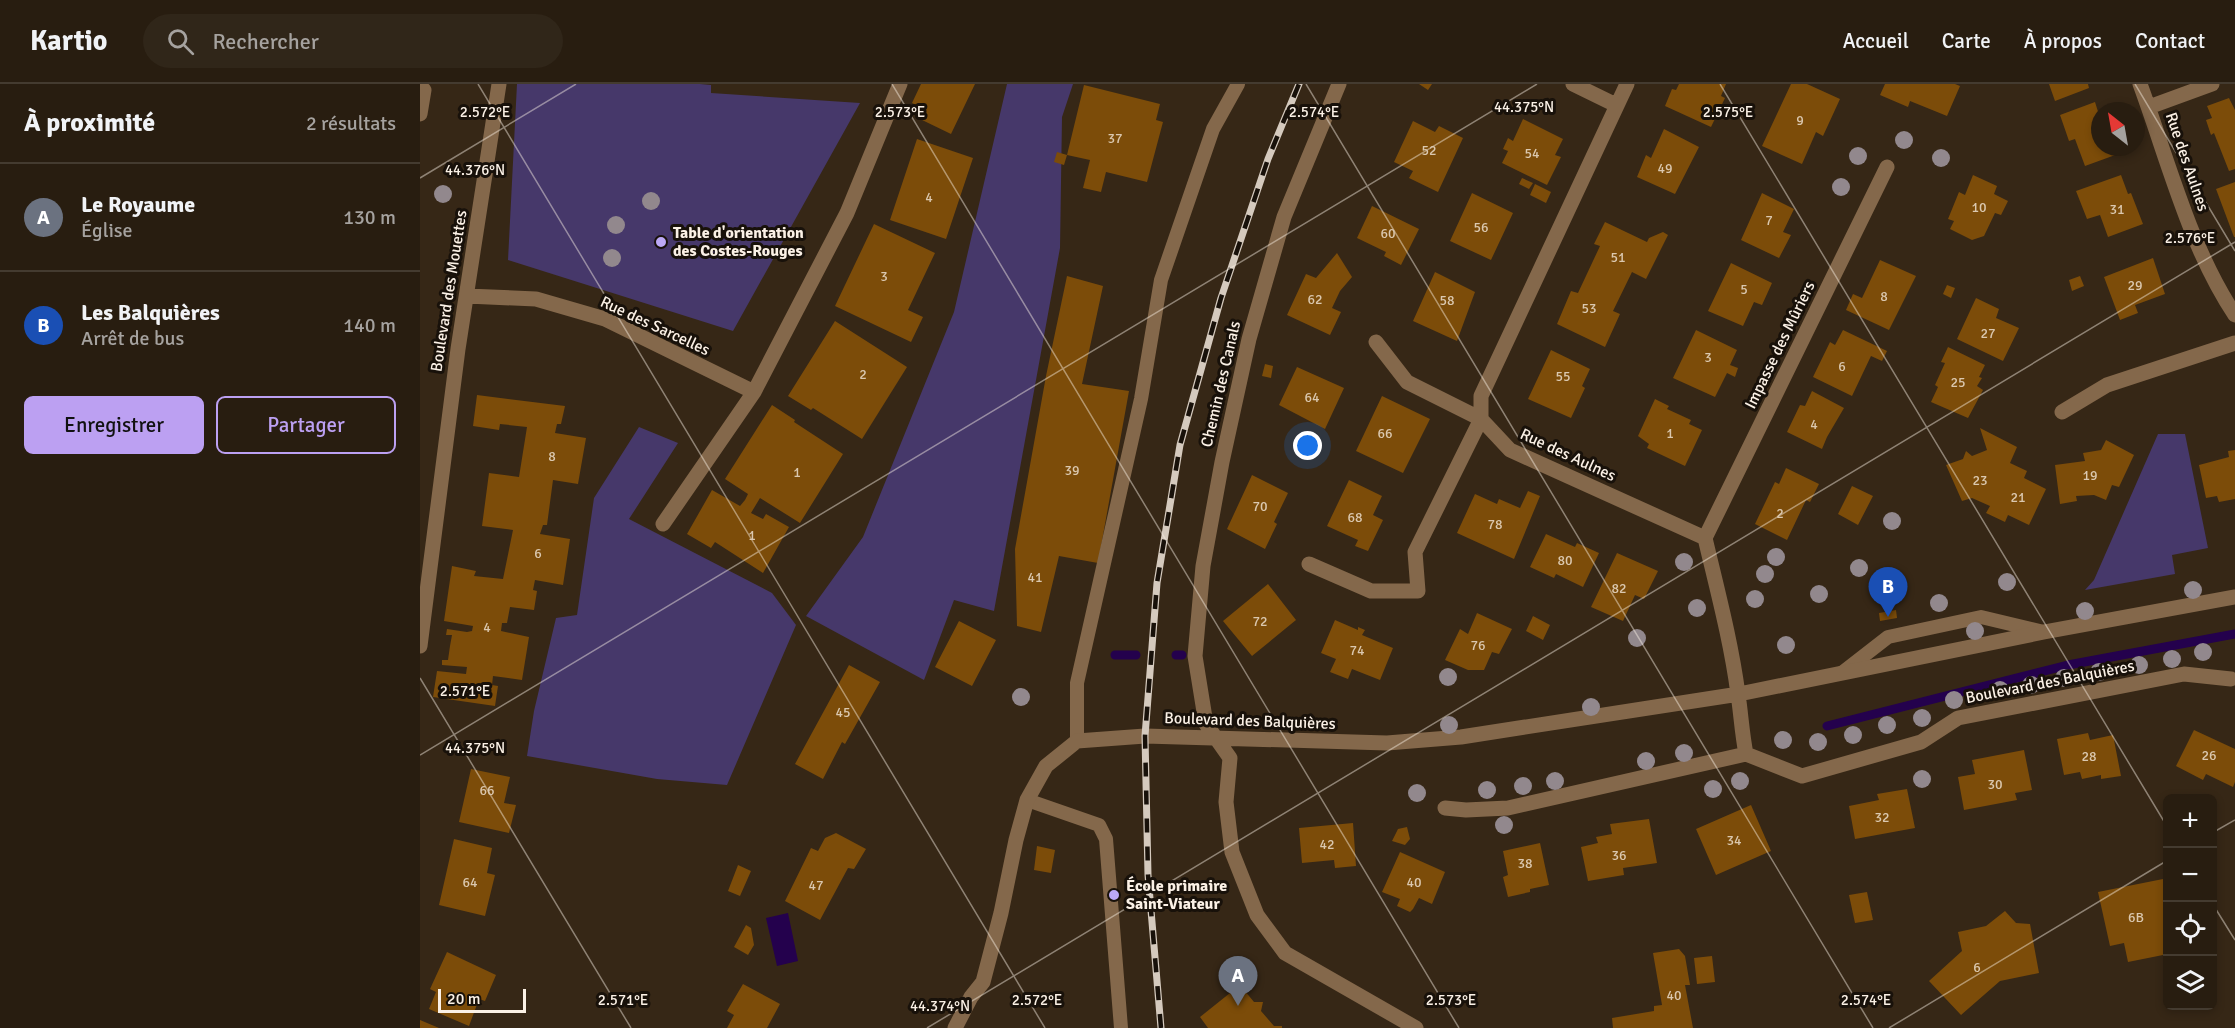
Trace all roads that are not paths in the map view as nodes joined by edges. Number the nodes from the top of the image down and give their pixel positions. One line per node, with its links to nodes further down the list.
1 (499, 84): 14 (street, Boulevard des Mouettes)
2 (900, 84): 18 (street)
3 (1238, 84): 31 (lane)
4 (1340, 84): 30 (street, Chemin des Canals)
5 (1573, 84): 10 (street)
6 (1627, 84): 10 (street)
7 (2140, 84): 11 (street, Rue des Aulnes)
8 (2212, 84): 11 (street)
9 (424, 90): 12 (street)
10 (1616, 105): 20 (street)
11 (2148, 107): 15 (street, Rue des Aulnes)
12 (420, 114)
13 (1887, 167): 22 (street, Impasse des Mûriers)
14 (467, 296): 18 (street, Rue des Sarcelles); 26 (street, Boulevard des Mouettes)
15 (2235, 315)
16 (1376, 342): 20 (street)
17 (2235, 343): 19 (street)
18 (754, 392): 21 (street)
19 (2062, 412)
20 (1481, 419): 22 (street, Rue des Aulnes); 23 (street)
21 (663, 524)
22 (1705, 538): 29 (street)
23 (1309, 564)
24 (2235, 597): 25 (street, Boulevard des Balquières)
25 (2044, 632): 27 (street, Boulevard des Balquières); 27 (lane)
26 (420, 646)
27 (1844, 672): 29 (street, Boulevard des Balquières)
28 (2231, 679): 32 (street, Boulevard des Balquières)
29 (1739, 694): 30 (street, Boulevard des Balquières); 32 (street)
30 (1215, 738): 31 (street, Boulevard des Balquières); 37 (street, Chemin des Canals)
31 (1077, 741): 33 (street)
32 (1746, 754): 34 (street)
33 (1027, 800): 35 (street); 36 (lane)
34 (1445, 808)
35 (955, 1028)
36 (1121, 1028)
37 (1416, 1028)

